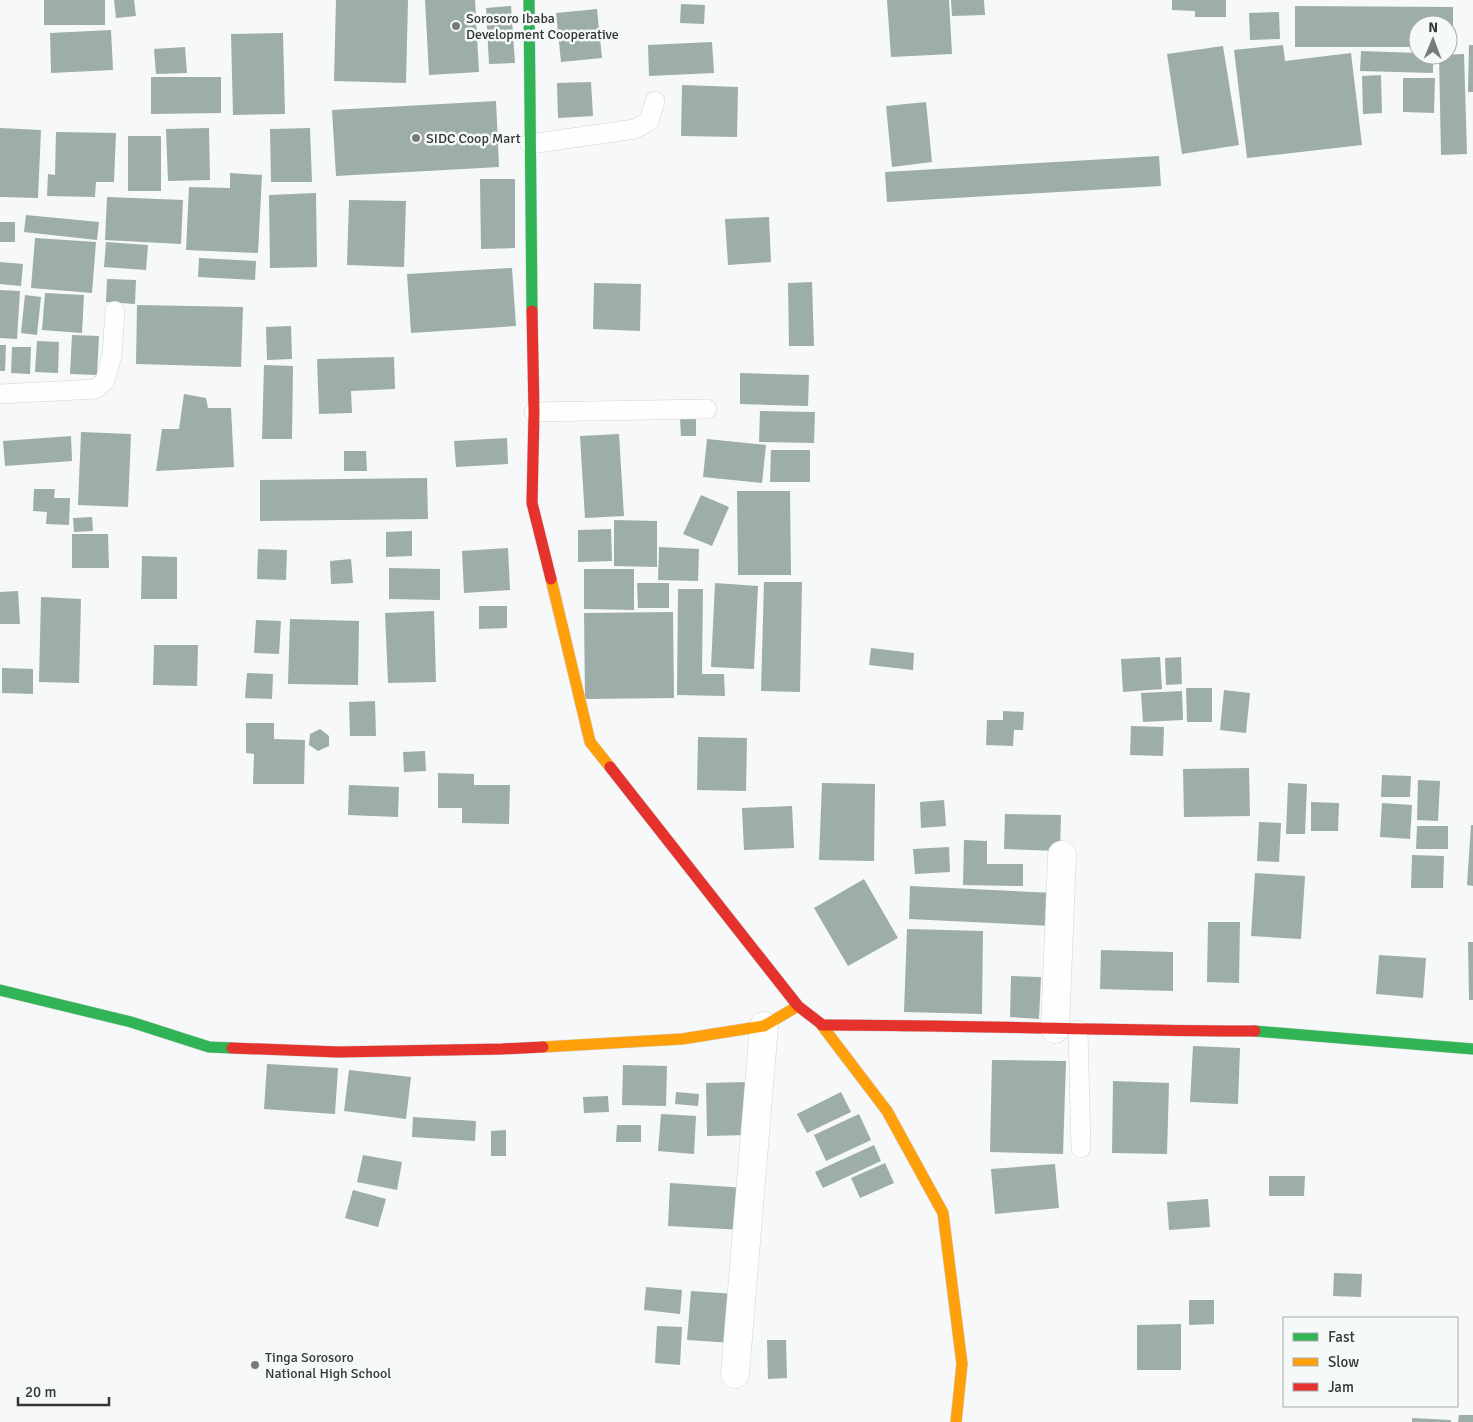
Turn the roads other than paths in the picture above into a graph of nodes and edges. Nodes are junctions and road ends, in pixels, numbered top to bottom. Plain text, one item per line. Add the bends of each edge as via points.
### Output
1 (529, 0) edge
2 (656, 101) dead end
3 (530, 144) junction
4 (115, 311) dead end
5 (0, 394) edge
6 (707, 409) dead end
7 (534, 412) junction
8 (1062, 855) dead end
9 (0, 990) edge
10 (798, 1006) junction
11 (822, 1025) junction
12 (764, 1026) junction
13 (1067, 1029) junction
14 (1473, 1049) edge
15 (1082, 1148) dead end
16 (735, 1374) dead end
17 (956, 1422) edge

1 - 3 street
2 - 3 lane via 649,121 635,129
3 - 7 street
4 - 5 lane via 112,355 105,381 96,389
6 - 7 lane
7 - 10 street via 532,503 590,742
8 - 13 street
9 - 12 street via 131,1022 209,1047 338,1052 502,1050 682,1039
10 - 11 street
10 - 12 street
11 - 13 street
11 - 17 street via 887,1111 943,1213 962,1364
12 - 16 street
13 - 14 street via 1264,1031
13 - 15 lane

